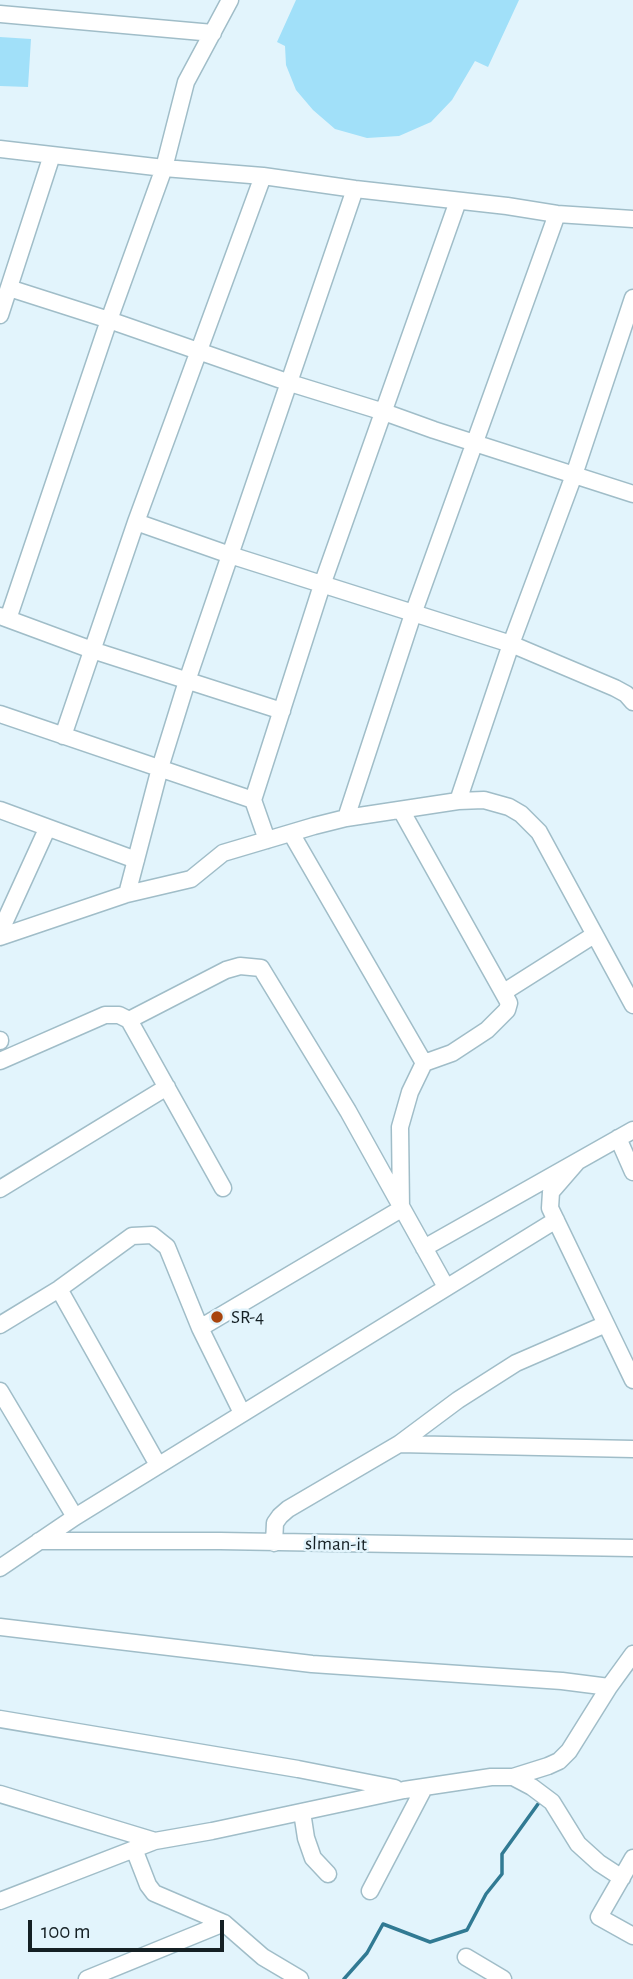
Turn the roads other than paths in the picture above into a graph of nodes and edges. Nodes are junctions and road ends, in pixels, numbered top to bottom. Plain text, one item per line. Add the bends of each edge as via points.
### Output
1 (230, 0) edge
2 (0, 14) edge
3 (213, 33) junction
4 (0, 149) edge
5 (52, 155) junction
6 (164, 168) junction
7 (263, 176) junction
8 (355, 189) junction
9 (458, 201) junction
10 (557, 214) junction
11 (633, 219) edge
12 (9, 288) junction
13 (633, 298) edge
14 (0, 315) edge
15 (109, 320) junction
16 (198, 352) junction
17 (290, 383) junction
18 (384, 412) junction
19 (476, 443) junction
20 (574, 475) junction
21 (633, 494) edge
22 (136, 522) junction
23 (230, 555) junction
24 (322, 585) junction
25 (413, 614) junction
26 (4, 617) edge
27 (512, 644) junction
28 (92, 650) junction
29 (187, 681) junction
30 (633, 702) edge
31 (282, 711) junction
32 (0, 714) edge
33 (63, 736) junction
34 (160, 768) junction
35 (253, 800) junction
36 (458, 802) junction
37 (0, 810) edge
38 (401, 810) junction
39 (346, 818) junction
40 (47, 829) junction
41 (291, 833) junction
42 (267, 840) junction
43 (136, 860) junction
44 (127, 894) junction
45 (0, 935) edge
46 (594, 935) junction
47 (504, 992) junction
48 (633, 1005) edge
49 (129, 1020) junction
50 (0, 1060) edge
51 (424, 1063) junction
52 (167, 1087) junction
53 (633, 1130) edge
54 (618, 1138) junction
55 (577, 1162) junction
56 (633, 1172) edge
57 (223, 1188) dead end
58 (0, 1189) edge
59 (401, 1209) junction
60 (556, 1220) junction
61 (424, 1248) junction
62 (446, 1287) junction
63 (59, 1289) junction
64 (606, 1324) junction
65 (0, 1325) edge
66 (200, 1328) junction
67 (633, 1380) edge
68 (0, 1391) edge
69 (242, 1413) junction
70 (398, 1444) junction
71 (633, 1449) edge
72 (158, 1465) junction
73 (75, 1517) junction
74 (39, 1541) junction
75 (274, 1543) junction
76 (633, 1548) edge
77 (0, 1569) edge
78 (0, 1627) edge
79 (633, 1654) edge
80 (609, 1687) junction
81 (0, 1719) edge
82 (513, 1777) junction
83 (424, 1788) junction
84 (404, 1790) junction
85 (0, 1794) edge
86 (302, 1812) junction
87 (155, 1841) junction
88 (134, 1849) junction
89 (633, 1857) edge
90 (328, 1874) dead end
91 (622, 1878) junction
92 (370, 1891) dead end
93 (0, 1901) edge
94 (224, 1923) junction
95 (633, 1936) edge
96 (466, 1957) dead end
97 (87, 1979) edge
98 (300, 1979) edge
99 (503, 1979) edge

1 - 3 street
2 - 3 street
3 - 6 street via 186,82
4 - 5 street
5 - 6 street
5 - 12 street
6 - 7 street
6 - 15 street
7 - 8 street
7 - 16 street
8 - 9 street
8 - 17 street
9 - 10 street
9 - 18 street
10 - 11 street
10 - 19 street
12 - 14 street
12 - 15 street
13 - 20 street
15 - 16 street
15 - 26 street
16 - 17 street
16 - 22 street
17 - 18 street
17 - 23 street
18 - 19 street
18 - 24 street
19 - 20 street
19 - 25 street
20 - 21 street
20 - 27 street
22 - 23 street
22 - 28 street
23 - 24 street
23 - 29 street
24 - 25 street
24 - 31 street
25 - 27 street
25 - 39 street
26 - 28 street
27 - 30 street via 615,688
27 - 36 street
28 - 29 street
28 - 33 street
29 - 31 street
29 - 34 street
31 - 35 street
32 - 33 street
33 - 34 street
34 - 35 street
34 - 43 street
35 - 42 street
36 - 38 street
36 - 46 street via 497,803 531,822
37 - 40 street
38 - 39 street
38 - 47 street
39 - 41 street
40 - 43 street
40 - 45 street
41 - 42 street
41 - 51 street
42 - 44 street via 223,853 191,879
43 - 44 street
44 - 45 street
46 - 47 street
46 - 48 street
47 - 51 street via 509,1003 502,1017 452,1053
49 - 50 street via 105,1015
49 - 52 street
49 - 59 street via 226,970 261,968
51 - 59 street via 400,1127
52 - 57 street
52 - 58 street
53 - 54 street
54 - 55 street
54 - 56 street
55 - 60 street via 551,1192 549,1203
55 - 61 street
59 - 61 street
59 - 66 street
60 - 62 street
60 - 64 street
61 - 62 street
62 - 69 street
63 - 65 street
63 - 66 street via 132,1236 152,1235 167,1247
63 - 72 street
64 - 67 street
64 - 70 street via 516,1363
66 - 69 street
68 - 73 street
69 - 72 street
70 - 71 street
70 - 75 street via 280,1516
72 - 73 street
73 - 74 street
74 - 75 street, slman-it
74 - 77 street
75 - 76 street, slman-it
78 - 80 street via 312,1664
79 - 80 street
80 - 82 street via 559,1761
81 - 84 street
82 - 83 street
82 - 91 street via 552,1802 578,1843
83 - 84 street
83 - 92 street
84 - 86 street
85 - 87 street
86 - 87 street
86 - 90 street via 313,1858
87 - 88 street
88 - 93 street
88 - 94 street via 154,1893
89 - 91 street
91 - 95 street via 599,1917
94 - 97 street
94 - 98 street via 263,1957
96 - 99 street

